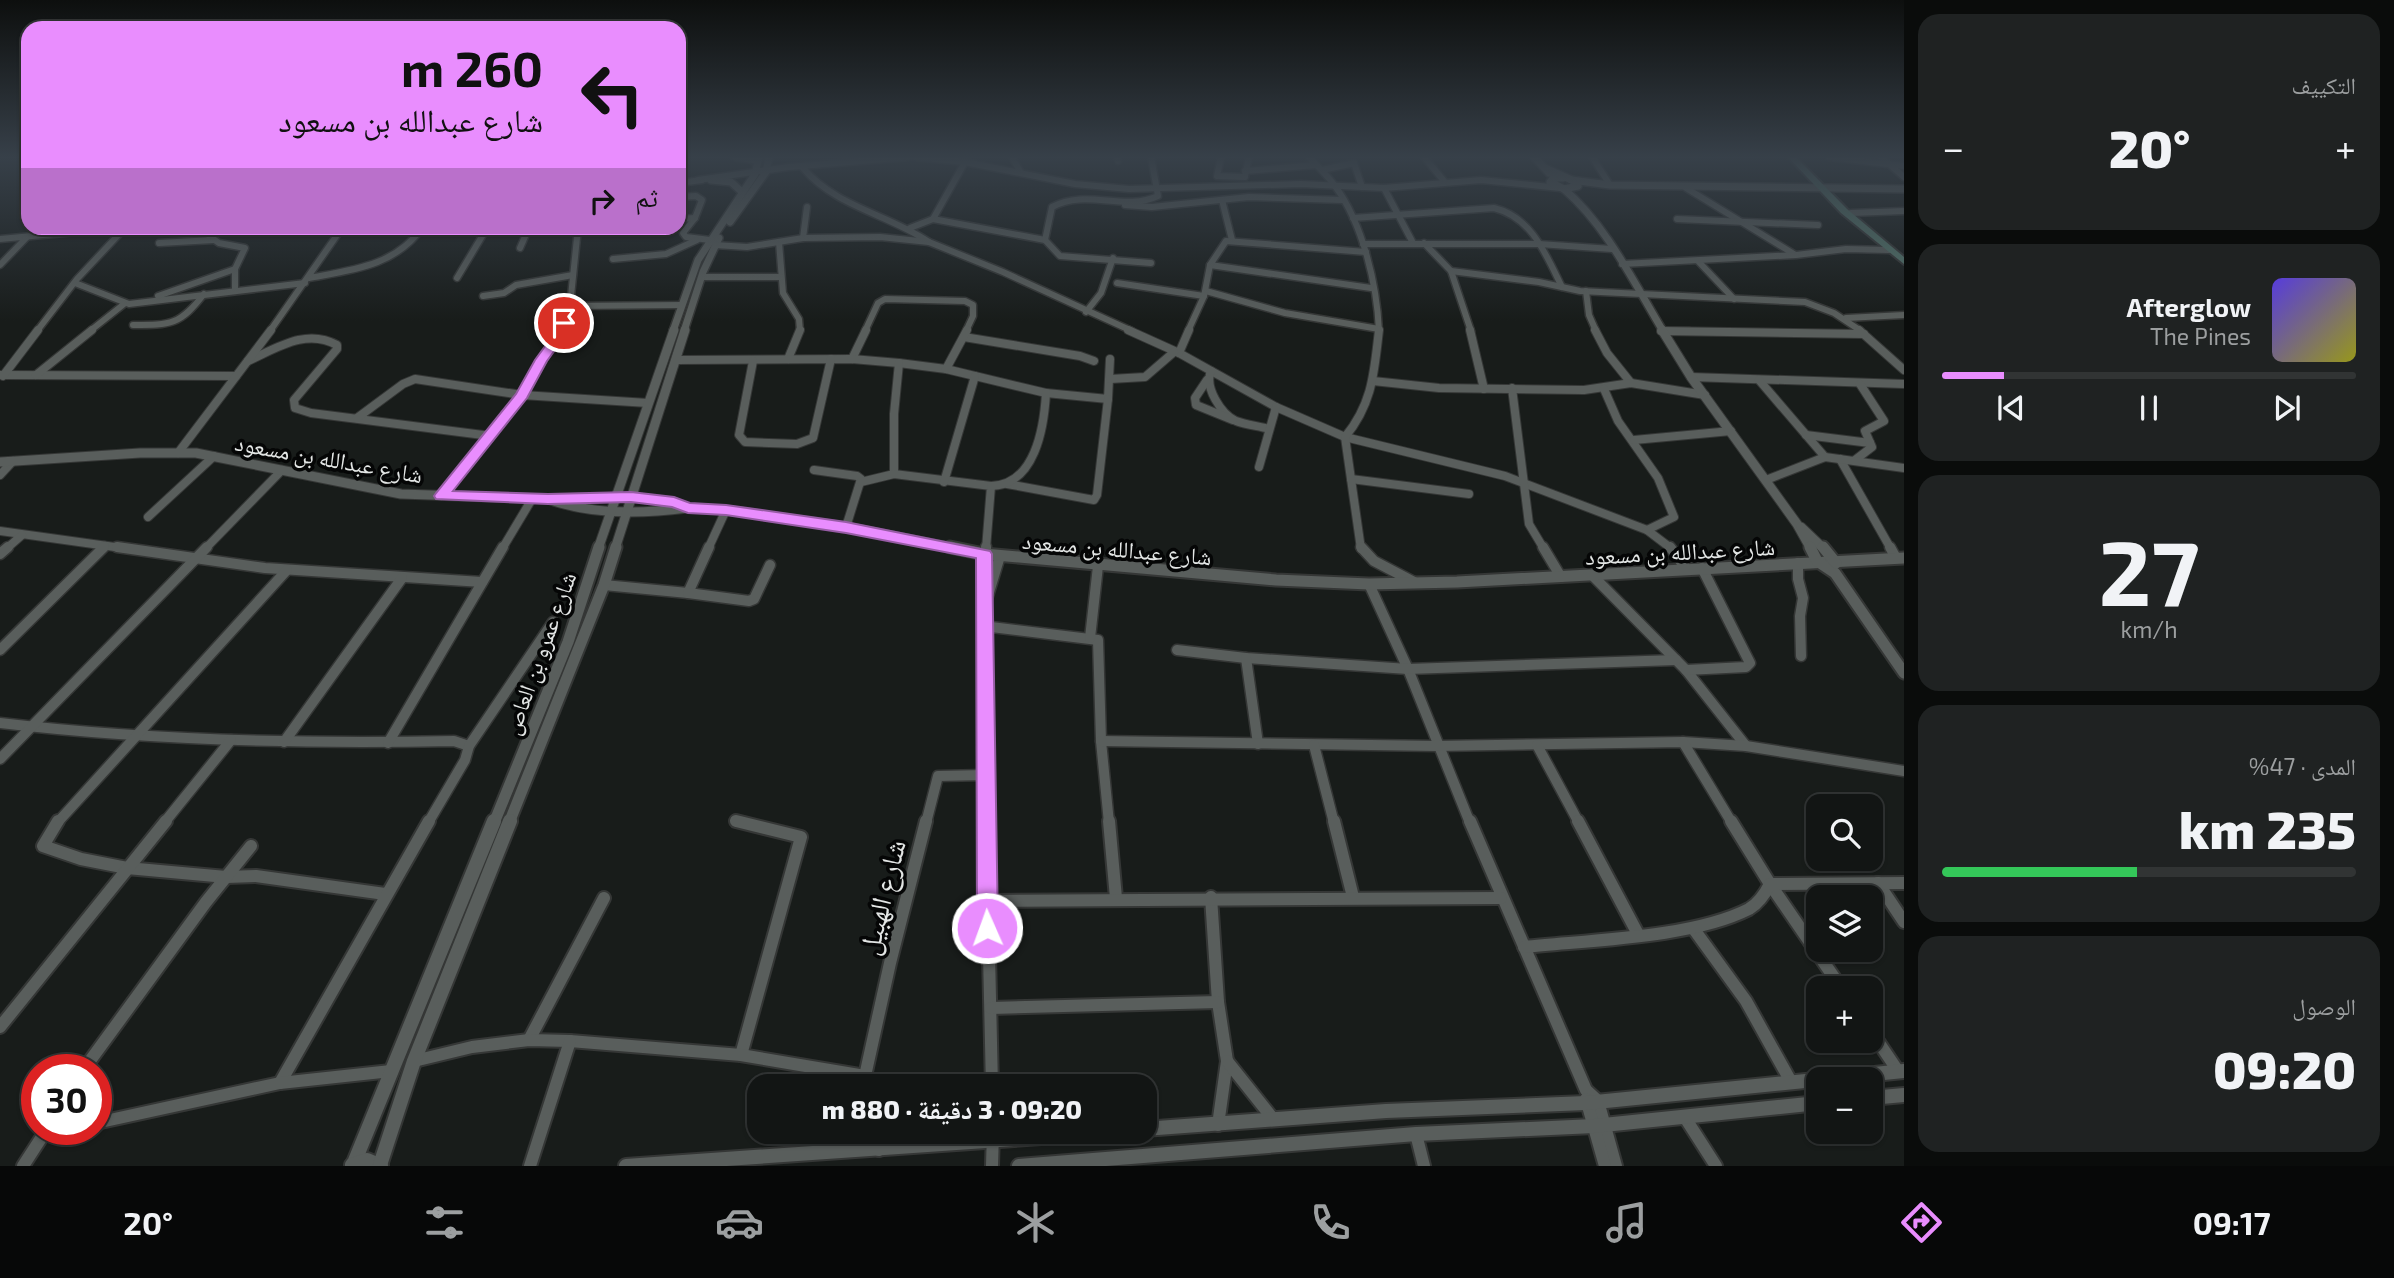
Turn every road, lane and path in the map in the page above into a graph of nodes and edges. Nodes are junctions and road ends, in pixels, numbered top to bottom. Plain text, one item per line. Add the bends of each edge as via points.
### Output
1 (698, 211) edge
2 (729, 211) edge
3 (730, 211) edge
4 (806, 211) edge
5 (869, 211) edge
6 (937, 211) edge
7 (1051, 211) edge
8 (1225, 211) edge
9 (1349, 211) edge
10 (1395, 211) edge
11 (1467, 211) edge
12 (1508, 211) edge
13 (1585, 211) edge
14 (1725, 211) edge
15 (1849, 211) edge
16 (1893, 211) edge
17 (1851, 213) joint
18 (1397, 216) junction
19 (695, 218) junction
20 (1353, 218) junction
21 (686, 219) edge
22 (933, 219) junction
23 (1677, 219) dead end
24 (1739, 220) junction
25 (1818, 225) dead end
26 (911, 228) junction
27 (686, 229) edge
28 (48, 235) edge
29 (116, 235) edge
30 (209, 235) edge
31 (337, 235) edge
32 (417, 235) edge
33 (483, 235) edge
34 (526, 235) edge
35 (577, 235) edge
36 (685, 235) edge
37 (27, 237) junction
38 (0, 239) edge
39 (803, 239) junction
40 (213, 240) junction
41 (1045, 240) junction
42 (1232, 240) junction
43 (708, 242) junction
44 (929, 242) junction
45 (159, 243) dead end
46 (779, 243) junction
47 (1413, 243) junction
48 (1424, 243) junction
49 (1539, 244) junction
50 (520, 248) dead end
51 (1365, 248) junction
52 (1612, 248) junction
53 (1889, 250) junction
54 (1904, 254) edge
55 (1796, 255) junction
56 (1113, 258) junction
57 (613, 259) dead end
58 (1698, 261) junction
59 (1904, 261) edge
60 (1151, 263) dead end
61 (1622, 264) junction
62 (0, 265) edge
63 (1210, 265) junction
64 (235, 269) junction
65 (1451, 271) junction
66 (573, 275) junction
67 (702, 277) junction
68 (781, 277) junction
69 (457, 278) dead end
70 (307, 280) junction
71 (75, 283) junction
72 (1116, 283) dead end
73 (1562, 287) junction
74 (1371, 288) junction
75 (235, 289) junction
76 (1586, 291) junction
77 (1639, 293) junction
78 (204, 294) junction
79 (1205, 294) junction
80 (484, 296) dead end
81 (1734, 299) junction
82 (126, 304) junction
83 (682, 305) junction
84 (570, 306) junction
85 (1086, 312) junction
86 (1904, 315) edge
87 (1846, 318) junction
88 (133, 325) dead end
89 (1379, 328) junction
90 (1661, 331) junction
91 (1864, 334) junction
92 (964, 337) junction
93 (1176, 352) junction
94 (788, 359) junction
95 (831, 359) junction
96 (852, 359) junction
97 (1111, 359) dead end
98 (676, 360) junction
99 (248, 361) junction
100 (754, 361) junction
101 (1094, 361) dead end
102 (899, 363) junction
103 (946, 369) junction
104 (1904, 370) edge
105 (1211, 372) junction
106 (36, 375) junction
107 (2, 376) edge
108 (236, 376) junction
109 (975, 376) junction
110 (1690, 377) junction
111 (1110, 379) junction
112 (1207, 380) junction
113 (1759, 380) junction
114 (1373, 381) junction
115 (1631, 383) junction
116 (1860, 384) junction
117 (1904, 384) edge
118 (1483, 388) junction
119 (1512, 388) junction
120 (1604, 389) junction
121 (1046, 393) junction
122 (522, 395) junction
123 (1705, 395) junction
124 (1108, 399) junction
125 (648, 403) junction
126 (1276, 407) junction
127 (357, 418) junction
128 (1234, 420) junction
129 (1269, 429) junction
130 (1731, 431) junction
131 (1806, 435) junction
132 (491, 436) junction
133 (1345, 437) junction
134 (1633, 440) junction
135 (1870, 443) junction
136 (178, 453) junction
137 (214, 456) junction
138 (1825, 457) junction
139 (1840, 459) junction
140 (1855, 460) junction
141 (13, 461) junction
142 (0, 462) edge
143 (1259, 467) dead end
144 (1904, 468) edge
145 (282, 470) junction
146 (814, 470) dead end
147 (894, 474) junction
148 (0, 475) edge
149 (1351, 479) junction
150 (1766, 480) junction
151 (861, 482) junction
152 (944, 482) junction
153 (1524, 483) junction
154 (1007, 484) junction
155 (991, 486) junction
156 (1469, 494) dead end
157 (441, 496) junction
158 (615, 497) junction
159 (631, 497) junction
160 (532, 499) junction
161 (548, 499) junction
162 (688, 508) junction
163 (611, 510) junction
164 (726, 510) junction
165 (627, 511) junction
166 (148, 517) dead end
167 (1797, 524) junction
168 (846, 527) junction
169 (1647, 530) junction
170 (0, 531) edge
171 (22, 535) junction
172 (105, 546) junction
173 (0, 554) edge
174 (984, 554) junction
175 (1000, 556) junction
176 (1900, 558) edge
177 (195, 559) junction
178 (1836, 560) junction
179 (1817, 561) junction
180 (1798, 563) junction
181 (770, 565) dead end
182 (1098, 566) junction
183 (1702, 568) junction
184 (287, 570) junction
185 (1687, 570) junction
186 (1835, 573) junction
187 (1592, 575) junction
188 (1561, 577) junction
189 (402, 578) junction
190 (1413, 582) junction
191 (482, 583) junction
192 (1369, 584) junction
193 (604, 585) junction
194 (688, 593) junction
195 (984, 610) junction
196 (553, 622) dead end
197 (983, 626) junction
198 (1090, 638) junction
199 (0, 650) edge
200 (1177, 650) dead end
201 (1801, 656) dead end
202 (1246, 658) junction
203 (1676, 660) junction
204 (1902, 668) edge
205 (1408, 669) junction
206 (1686, 670) junction
207 (0, 723) edge
208 (31, 727) junction
209 (137, 735) junction
210 (231, 740) junction
211 (1101, 741) junction
212 (284, 742) junction
213 (1683, 742) junction
214 (388, 743) junction
215 (1258, 744) junction
216 (1314, 745) junction
217 (1537, 745) junction
218 (469, 746) junction
219 (1437, 746) junction
220 (1746, 746) junction
221 (0, 759) edge
222 (1904, 771) edge
223 (985, 775) junction
224 (736, 821) dead end
225 (251, 846) dead end
226 (127, 868) junction
227 (226, 877) junction
228 (1878, 883) junction
229 (1904, 883) edge
230 (1770, 884) junction
231 (385, 894) junction
232 (1211, 897) junction
233 (1353, 897) junction
234 (604, 898) dead end
235 (1116, 898) junction
236 (1501, 898) junction
237 (986, 901) junction
238 (1904, 922) edge
239 (1693, 928) junction
240 (1639, 936) junction
241 (1524, 947) junction
242 (1833, 976) edge
243 (1218, 1002) junction
244 (991, 1008) junction
245 (0, 1027) edge
246 (529, 1040) junction
247 (570, 1041) junction
248 (1883, 1047) edge
249 (95, 1054) edge
250 (741, 1055) junction
251 (414, 1061) junction
252 (1227, 1061) junction
253 (391, 1071) junction
254 (1901, 1071) edge
255 (829, 1074) edge
256 (868, 1074) edge
257 (992, 1074) edge
258 (1790, 1080) junction
259 (280, 1083) junction
260 (1904, 1095) edge
261 (1883, 1097) edge
262 (1590, 1098) junction
263 (1806, 1104) edge
264 (1684, 1116) junction
265 (112, 1120) edge
266 (1274, 1120) junction
267 (1218, 1125) junction
268 (1600, 1125) junction
269 (1157, 1128) edge
270 (1416, 1134) junction
271 (877, 1144) edge
272 (927, 1144) edge
273 (993, 1144) edge
274 (36, 1145) edge
275 (878, 1150) junction
276 (1126, 1161) edge
277 (352, 1165) edge
278 (23, 1166) edge
279 (381, 1166) edge
280 (530, 1166) edge
281 (626, 1166) edge
282 (992, 1166) edge
283 (1019, 1166) edge
284 (1424, 1166) edge
285 (1605, 1166) edge
286 (1616, 1166) edge
287 (1716, 1166) edge

1 - 19 street
2 - 43 street, شارع عمرو بن العاص
3 - 43 street
4 - 39 street
5 - 26 street
6 - 22 street
7 - 41 street
8 - 42 street
9 - 20 street
10 - 18 street
11 - 18 street
12 - 49 street via 1520,219
13 - 52 street
14 - 24 street
15 - 53 main road
16 - 17 street
17 - 54 main road
18 - 20 street
18 - 47 street
19 - 21 street
19 - 27 street
20 - 51 street
22 - 26 street
22 - 41 street
23 - 24 street
24 - 25 street
24 - 55 street
26 - 44 street
28 - 37 street
29 - 71 street
30 - 40 street
31 - 70 street
32 - 70 street via 388,260
33 - 69 street
34 - 50 street
35 - 66 street
36 - 43 street
37 - 38 street
37 - 62 street
39 - 44 street via 880,237
39 - 46 street
40 - 45 street
40 - 64 street via 245,248
41 - 56 street via 1060,256
42 - 51 street
42 - 63 street via 1223,244
43 - 46 street via 747,247
43 - 57 street via 666,254
43 - 67 street
43 - 83 street, شارع عمرو بن العاص
44 - 85 street
46 - 68 street
47 - 48 street
47 - 51 street
48 - 49 street
48 - 65 street
49 - 52 street
49 - 73 street
51 - 74 street
52 - 61 street
53 - 55 street
53 - 59 main road
55 - 58 street
56 - 60 street
56 - 85 street via 1101,293
58 - 61 street
58 - 81 street
61 - 77 street
63 - 74 street
63 - 79 street
64 - 75 street
64 - 82 street
65 - 73 street
65 - 118 street
66 - 80 street
66 - 84 street
67 - 68 street
67 - 98 street
68 - 94 street via 783,293 799,319 800,331
70 - 75 street
70 - 99 street
71 - 82 street
71 - 107 street
72 - 79 street
73 - 76 street
74 - 89 street
75 - 78 street
76 - 77 street
76 - 115 street via 1588,314 1616,368
77 - 81 street
77 - 90 street
78 - 82 street
78 - 88 street via 180,323
79 - 89 street
79 - 93 street
81 - 87 street via 1805,302
82 - 106 street
83 - 84 street
83 - 125 street, شارع عمرو بن العاص
84 - 122 street via 557,339
85 - 93 street
86 - 87 street
87 - 91 street
89 - 114 street
90 - 91 street
90 - 110 street
91 - 104 street
92 - 96 street via 974,310 965,301 885,299 878,303
92 - 101 street
92 - 103 street
93 - 105 street
93 - 111 street via 1145,377
94 - 95 street
94 - 100 street
95 - 96 street
95 - 100 street via 813,438 797,444 741,439
96 - 102 street
97 - 111 street
98 - 100 street
98 - 159 street
99 - 108 street
99 - 127 street via 301,338 332,341 337,349 293,404 312,413
102 - 103 street
102 - 147 street
103 - 109 street
105 - 112 street
105 - 126 street
106 - 107 street
106 - 108 street
108 - 136 street
109 - 121 street
109 - 152 street
110 - 113 street
110 - 123 street
111 - 124 street
112 - 128 street via 1209,391
112 - 128 street via 1195,398 1196,405
113 - 116 street
113 - 131 street
114 - 118 street
114 - 133 street via 1360,419
115 - 120 street
115 - 123 street
116 - 117 street
116 - 135 street via 1884,421 1865,431
118 - 119 street
119 - 120 street
119 - 153 street
120 - 134 street via 1618,421
121 - 124 street
121 - 154 street via 1044,429 1019,478
122 - 125 street
122 - 127 street via 415,379
122 - 132 street
123 - 130 street
124 - 154 street via 1094,500
125 - 158 street, شارع عمرو بن العاص
126 - 129 street
126 - 133 street
127 - 132 street
128 - 129 street
129 - 143 street
130 - 134 street
130 - 150 street
131 - 135 street
131 - 138 street
132 - 157 street
133 - 149 street
133 - 153 street
134 - 169 street via 1658,478 1674,517
135 - 140 street via 1870,452
136 - 137 street, شارع عبدالله بن مسعود
136 - 141 street, شارع عبدالله بن مسعود
137 - 145 street, شارع عبدالله بن مسعود
137 - 166 street
138 - 139 street
138 - 150 street
139 - 140 street
139 - 176 street
140 - 144 street
141 - 142 street, شارع عبدالله بن مسعود
141 - 148 street
145 - 157 street, شارع عبدالله بن مسعود via 376,490
145 - 177 street
146 - 151 street via 857,476
147 - 151 street
147 - 152 street
149 - 156 street
149 - 190 street via 1361,549
150 - 167 street
151 - 168 street
152 - 155 street
153 - 169 street
153 - 188 street via 1529,524
154 - 155 street
155 - 174 street
157 - 160 street, شارع عبدالله بن مسعود
158 - 159 street, شارع عبدالله بن مسعود
158 - 161 street, شارع عبدالله بن مسعود
158 - 163 street, شارع عمرو بن العاص
159 - 162 street, شارع عبدالله بن مسعود
159 - 165 street
160 - 161 street, شارع عبدالله بن مسعود
160 - 191 street
161 - 163 street via 568,507
162 - 164 street, شارع عبدالله بن مسعود
162 - 165 street
163 - 165 street
163 - 253 street, شارع عمرو بن العاص via 568,642
164 - 168 street, شارع عبدالله بن مسعود
164 - 194 street
165 - 193 street
167 - 178 street
167 - 179 street
168 - 174 street, شارع عبدالله بن مسعود
169 - 185 street via 1680,556
170 - 171 street
171 - 172 street
171 - 173 street
172 - 177 street
172 - 199 street
174 - 175 street, شارع عبدالله بن مسعود
174 - 195 street
175 - 182 street, شارع عبدالله بن مسعود
175 - 195 street
176 - 178 street, شارع عبدالله بن مسعود
177 - 184 street
177 - 208 street
178 - 179 street, شارع عبدالله بن مسعود
178 - 186 street
179 - 180 street, شارع عبدالله بن مسعود
179 - 186 street
180 - 183 street, شارع عبدالله بن مسعود
180 - 201 street
181 - 194 street via 749,601
182 - 192 street, شارع عبدالله بن مسعود
182 - 198 street
183 - 185 street, شارع عبدالله بن مسعود
183 - 206 street via 1750,663 1737,668
184 - 189 street
184 - 209 street
185 - 187 street, شارع عبدالله بن مسعود
186 - 204 street
187 - 188 street, شارع عبدالله بن مسعود
187 - 203 street
188 - 190 street, شارع عبدالله بن مسعود
189 - 191 street
189 - 212 street
190 - 192 street, شارع عبدالله بن مسعود
191 - 214 street
192 - 205 street
193 - 194 street
193 - 251 street
195 - 197 street
196 - 218 street
197 - 198 street
197 - 223 street
198 - 211 street via 1098,640 1101,650
200 - 202 street
202 - 205 street
202 - 215 street
203 - 205 street
203 - 206 street
205 - 219 street
206 - 220 street
207 - 208 street
208 - 209 street
208 - 221 street
209 - 210 street
209 - 226 street via 52,827 43,846
210 - 212 street
210 - 226 street
211 - 215 street
211 - 235 street
212 - 214 street
213 - 217 street
213 - 220 street
213 - 230 street
214 - 218 street via 462,741
215 - 216 street
216 - 219 street
216 - 233 street
217 - 219 street
217 - 240 street
218 - 231 street via 465,761
219 - 236 street
220 - 222 street
223 - 237 street
223 - 256 street, شارع الهبيل via 938,776 890,963
224 - 250 street via 801,837
225 - 227 street
226 - 227 street
226 - 245 street
227 - 231 street via 256,876
227 - 249 street
228 - 229 street
228 - 230 street
228 - 238 street
230 - 239 street via 1751,908
230 - 242 street
231 - 259 street
232 - 233 street
232 - 235 street
232 - 243 street
233 - 236 street
234 - 246 street
235 - 237 street
236 - 241 street
237 - 244 street
239 - 240 street
239 - 258 street via 1755,1012
240 - 241 street
241 - 262 street
243 - 244 street
243 - 252 street
244 - 257 street
246 - 247 street
246 - 251 street
247 - 250 street
247 - 280 street
248 - 254 street
250 - 255 street
251 - 279 street
252 - 266 street
252 - 267 street
253 - 259 street
253 - 277 street, شارع عمرو بن العاص
254 - 258 street
258 - 262 street
259 - 265 street
260 - 261 street
262 - 266 street
262 - 268 street
263 - 264 street
264 - 268 street
264 - 287 street
266 - 267 street
267 - 269 street
268 - 270 street
268 - 285 street
268 - 286 street
270 - 276 street
270 - 284 street
271 - 275 street
272 - 275 street
273 - 282 street
274 - 278 street
275 - 281 street
276 - 283 street
277 - 279 street via 367,1160

